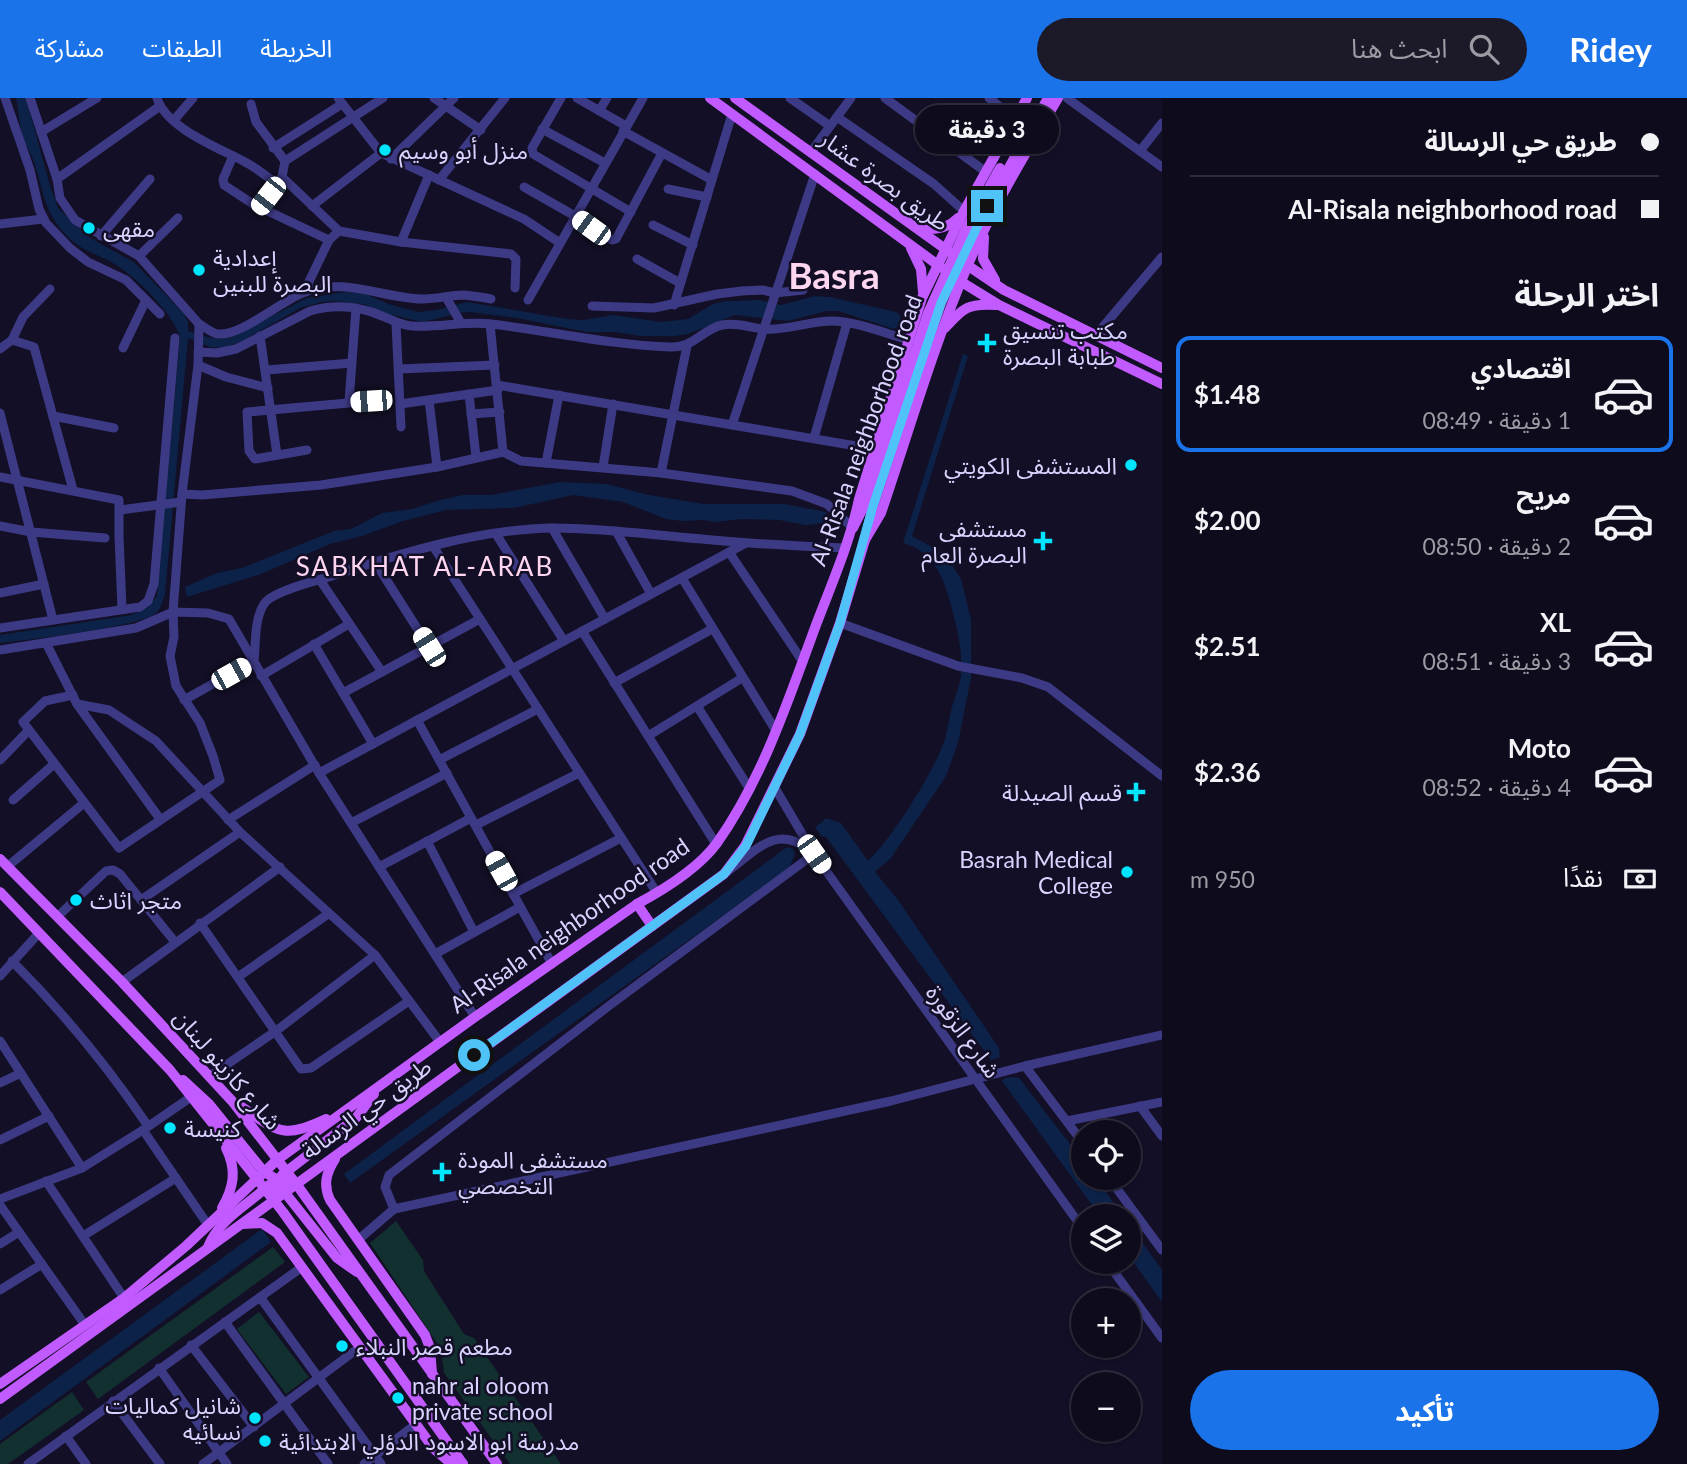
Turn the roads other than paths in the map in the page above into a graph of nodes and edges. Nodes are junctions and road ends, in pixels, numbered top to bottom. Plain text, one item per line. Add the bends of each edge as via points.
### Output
1 (5, 98) edge
2 (30, 98) edge
3 (97, 98) edge
4 (193, 98) edge
5 (383, 98) edge
6 (434, 98) edge
7 (454, 98) edge
8 (505, 98) edge
9 (561, 98) edge
10 (577, 98) edge
11 (607, 98) edge
12 (643, 98) edge
13 (710, 98) edge
14 (735, 98) edge
15 (790, 98) edge
16 (851, 98) edge
17 (885, 98) edge
18 (989, 98) edge
19 (1027, 98) edge
20 (1040, 98) edge
21 (1048, 98) edge
22 (1058, 98) edge
23 (1067, 98) edge
24 (341, 100) edge
25 (158, 102) edge
26 (251, 104) dead end
27 (446, 108) junction
28 (599, 111) junction
29 (732, 114) junction
30 (351, 117) junction
31 (836, 117) junction
32 (1016, 119) junction
33 (174, 120) junction
34 (1162, 123) edge
35 (830, 126) junction
36 (542, 129) junction
37 (624, 129) junction
38 (481, 130) junction
39 (41, 132) junction
40 (273, 148) junction
41 (1140, 151) junction
42 (811, 152) junction
43 (381, 153) junction
44 (662, 153) junction
45 (233, 156) junction
46 (391, 159) junction
47 (285, 161) junction
48 (605, 163) junction
49 (1162, 167) edge
50 (986, 172) junction
51 (815, 174) junction
52 (429, 175) junction
53 (57, 179) junction
54 (150, 179) dead end
55 (439, 180) junction
56 (712, 180) junction
57 (280, 181) junction
58 (524, 187) dead end
59 (591, 188) junction
60 (668, 189) dead end
61 (707, 197) junction
62 (312, 206) junction
63 (259, 207) junction
64 (964, 211) junction
65 (631, 212) junction
66 (575, 216) junction
67 (178, 218) dead end
68 (43, 219) junction
69 (908, 223) junction
70 (0, 224) edge
71 (986, 224) junction
72 (653, 225) dead end
73 (340, 231) junction
74 (101, 236) junction
75 (329, 240) junction
76 (401, 242) junction
77 (907, 242) junction
78 (560, 243) junction
79 (692, 245) junction
80 (945, 249) junction
81 (139, 256) junction
82 (1162, 257) edge
83 (637, 259) dead end
84 (938, 265) junction
85 (967, 265) junction
86 (961, 282) junction
87 (681, 284) junction
88 (515, 288) dead end
89 (50, 289) dead end
90 (803, 290) dead end
91 (1004, 290) junction
92 (304, 292) junction
93 (775, 296) junction
94 (922, 298) junction
95 (491, 299) dead end
96 (146, 300) junction
97 (528, 300) dead end
98 (449, 301) junction
99 (674, 305) junction
100 (999, 305) junction
101 (592, 306) dead end
102 (356, 308) junction
103 (160, 314) dead end
104 (460, 320) junction
105 (847, 323) junction
106 (396, 324) junction
107 (491, 324) junction
108 (765, 326) junction
109 (199, 327) junction
110 (941, 333) junction
111 (260, 335) junction
112 (1096, 335) junction
113 (175, 338) dead end
114 (12, 340) junction
115 (909, 340) junction
116 (687, 346) junction
117 (198, 347) junction
118 (0, 348) edge
119 (123, 348) dead end
120 (352, 363) junction
121 (198, 365) junction
122 (495, 365) junction
123 (1162, 368) edge
124 (399, 369) junction
125 (267, 370) junction
126 (1162, 384) edge
127 (268, 388) junction
128 (497, 388) junction
129 (469, 394) junction
130 (559, 395) junction
131 (429, 400) junction
132 (371, 401) dead end
133 (349, 402) junction
134 (400, 404) junction
135 (613, 404) junction
136 (271, 408) junction
137 (500, 412) junction
138 (0, 413) edge
139 (471, 414) junction
140 (673, 415) junction
141 (53, 416) junction
142 (732, 425) junction
143 (401, 427) dead end
144 (114, 428) dead end
145 (814, 438) junction
146 (874, 449) junction
147 (307, 450) dead end
148 (503, 452) junction
149 (276, 455) junction
150 (476, 457) junction
151 (546, 463) junction
152 (437, 467) junction
153 (603, 467) junction
154 (661, 473) junction
155 (0, 477) edge
156 (17, 481) junction
157 (73, 490) junction
158 (180, 500) junction
159 (161, 504) junction
160 (120, 510) junction
161 (0, 526) edge
162 (552, 528) junction
163 (853, 528) junction
164 (616, 531) junction
165 (31, 532) junction
166 (496, 534) junction
167 (105, 538) dead end
168 (865, 540) junction
169 (746, 543) junction
170 (433, 546) junction
171 (845, 548) junction
172 (729, 552) junction
173 (375, 562) junction
174 (682, 578) junction
175 (320, 580) junction
176 (44, 584) junction
177 (0, 593) edge
178 (651, 594) junction
179 (122, 609) junction
180 (173, 612) junction
181 (480, 619) junction
182 (605, 619) junction
183 (53, 620) junction
184 (840, 623) junction
185 (349, 624) junction
186 (0, 628) edge
187 (712, 629) junction
188 (582, 631) junction
189 (564, 642) junction
190 (46, 643) junction
191 (314, 644) junction
192 (429, 647) junction
193 (0, 650) edge
194 (254, 661) junction
195 (803, 662) junction
196 (512, 669) junction
197 (382, 672) junction
198 (261, 676) junction
199 (742, 678) junction
200 (614, 683) junction
201 (343, 693) junction
202 (75, 699) junction
203 (184, 700) junction
204 (697, 706) junction
205 (538, 709) junction
206 (417, 720) junction
207 (29, 730) junction
208 (776, 731) junction
209 (648, 736) junction
210 (373, 744) junction
211 (0, 760) edge
212 (439, 760) junction
213 (54, 764) junction
214 (317, 769) junction
215 (447, 773) junction
216 (579, 773) junction
217 (1162, 776) edge
218 (749, 788) junction
219 (775, 788) junction
220 (202, 790) junction
221 (13, 800) dead end
222 (85, 803) junction
223 (160, 819) junction
224 (228, 820) junction
225 (474, 822) junction
226 (351, 823) junction
227 (240, 832) junction
228 (621, 838) junction
229 (427, 842) junction
230 (716, 844) junction
231 (814, 854) junction
232 (4, 862) edge
233 (280, 867) junction
234 (379, 867) junction
235 (724, 874) junction
236 (0, 892) edge
237 (657, 893) junction
238 (513, 894) junction
239 (141, 900) junction
240 (637, 904) junction
241 (520, 907) junction
242 (328, 914) junction
243 (58, 916) junction
244 (200, 923) junction
245 (652, 926) junction
246 (474, 932) junction
247 (39, 933) junction
248 (175, 942) junction
249 (435, 954) junction
250 (375, 955) junction
251 (12, 961) junction
252 (552, 964) junction
253 (1, 972) edge
254 (238, 977) junction
255 (122, 982) junction
256 (409, 1000) junction
257 (475, 1017) junction
258 (276, 1031) junction
259 (1162, 1035) edge
260 (0, 1041) edge
261 (440, 1042) junction
262 (1025, 1066) junction
263 (170, 1070) junction
264 (21, 1073) junction
265 (210, 1076) junction
266 (975, 1079) junction
267 (0, 1083) edge
268 (375, 1091) junction
269 (191, 1097) junction
270 (232, 1101) junction
271 (1162, 1102) edge
272 (1140, 1106) junction
273 (345, 1112) junction
274 (48, 1116) junction
275 (1067, 1121) junction
276 (1071, 1126) edge
277 (146, 1128) junction
278 (219, 1132) junction
279 (1162, 1136) edge
280 (0, 1140) edge
281 (338, 1154) junction
282 (277, 1160) junction
283 (82, 1168) junction
284 (287, 1171) junction
285 (176, 1178) junction
286 (46, 1181) junction
287 (269, 1181) junction
288 (296, 1185) junction
289 (1118, 1190) edge
290 (287, 1192) junction
291 (0, 1199) edge
292 (274, 1202) junction
293 (0, 1205) edge
294 (394, 1209) junction
295 (1071, 1212) edge
296 (212, 1222) junction
297 (240, 1224) junction
298 (19, 1233) junction
299 (83, 1236) junction
300 (358, 1240) junction
301 (0, 1244) edge
302 (208, 1247) junction
303 (1162, 1250) edge
304 (42, 1264) junction
305 (302, 1267) junction
306 (360, 1274) junction
307 (1116, 1274) edge
308 (0, 1290) edge
309 (260, 1297) junction
310 (124, 1298) junction
311 (225, 1322) junction
312 (85, 1325) junction
313 (1162, 1338) edge
314 (191, 1345) junction
315 (360, 1347) junction
316 (159, 1368) junction
317 (432, 1374) junction
318 (318, 1379) junction
319 (0, 1384) edge
320 (0, 1399) edge
321 (113, 1401) junction
322 (285, 1404) junction
323 (416, 1424) junction
324 (254, 1427) junction
325 (66, 1436) junction
326 (219, 1453) junction
327 (374, 1455) junction
328 (447, 1462) edge
329 (28, 1464) edge
330 (86, 1464) edge
331 (160, 1464) edge
332 (203, 1464) edge
333 (227, 1464) edge
334 (328, 1464) edge
335 (363, 1464) edge
336 (381, 1464) edge
337 (463, 1464) edge
338 (497, 1464) edge

1 - 68 street
2 - 39 street
3 - 39 street
4 - 33 street
5 - 30 street
6 - 27 street
7 - 27 street
8 - 38 street
9 - 36 street
10 - 28 street
11 - 28 street
12 - 37 street
13 - 29 main road
14 - 42 main road, طريق بصرة عشار
15 - 35 street
16 - 31 street
17 - 50 street
18 - 32 street
19 - 32 main road
20 - 163 main road, Al-Risala neighborhood road, bridge via 972,217 940,284 866,502
21 - 168 main road, Al-Risala neighborhood road, bridge via 978,223 941,303
22 - 71 main road, طريق حي الرسالة
23 - 41 street
24 - 30 street
24 - 40 street
25 - 33 street
25 - 53 street
26 - 40 street via 256,122
27 - 38 street
27 - 46 street
28 - 37 street
29 - 51 main road
29 - 56 street
30 - 43 street
30 - 47 street
31 - 35 street
31 - 64 street via 934,184
32 - 50 main road
33 - 45 street
34 - 41 street
35 - 42 street
36 - 48 street
36 - 59 street via 533,154
37 - 44 street
37 - 48 street
38 - 55 street
39 - 53 street
40 - 47 street
41 - 49 street
42 - 69 main road, طريق بصرة عشار
43 - 46 street
43 - 62 street
44 - 56 street
44 - 65 street
45 - 57 street
45 - 63 street via 222,182
46 - 52 street
47 - 57 street
48 - 59 street
50 - 64 main road
51 - 77 main road
51 - 93 street
52 - 55 street
52 - 76 street
53 - 74 street via 60,198 75,220
54 - 74 street
55 - 78 street via 524,219
56 - 61 street
57 - 62 street
57 - 63 street
58 - 66 street
59 - 65 street
59 - 66 street
60 - 61 street
61 - 79 street
62 - 73 street
63 - 75 street
64 - 69 main road via 944,227 923,229
64 - 80 main road
65 - 66 street via 612,240
66 - 78 street
67 - 81 street
68 - 70 street
68 - 96 street via 70,248 126,280
69 - 80 main road, طريق بصرة عشار
71 - 85 main road, طريق حي الرسالة
71 - 91 main road via 983,259
72 - 79 street
73 - 75 street
73 - 76 street
74 - 81 street
75 - 92 street
76 - 88 street via 511,254 516,259
77 - 84 main road
77 - 94 main road via 921,269
78 - 97 street
79 - 87 street
80 - 84 main road
80 - 85 main road, طريق بصرة عشار
81 - 109 street
82 - 112 street
83 - 87 street
84 - 86 main road
84 - 94 main road
85 - 86 main road, طريق حي الرسالة
85 - 91 main road, طريق بصرة عشار
86 - 100 main road
86 - 110 main road, طريق حي الرسالة
87 - 99 street
89 - 114 street via 23,317
90 - 93 street
91 - 112 main road, طريق بصرة عشار
92 - 98 street via 361,287 401,297
92 - 109 street via 227,333
93 - 99 street via 762,290 730,292
93 - 108 street
94 - 115 main road
95 - 98 street via 461,295
96 - 103 street
96 - 119 street
98 - 104 street
99 - 101 street
100 - 110 main road via 969,306
100 - 126 main road
102 - 106 street
102 - 111 street via 323,307
102 - 120 street
104 - 106 street via 428,326
104 - 107 street
105 - 108 street
105 - 115 street
105 - 145 street
106 - 124 street
107 - 116 street via 611,342
107 - 122 street
108 - 116 street via 721,326
108 - 142 street
109 - 117 street
110 - 168 main road, طريق حي الرسالة via 881,513
111 - 117 street via 227,351
111 - 125 street
112 - 123 main road, طريق بصرة عشار
113 - 159 street
114 - 118 street
114 - 141 street via 34,347
115 - 146 main road
116 - 140 street
117 - 121 street
120 - 125 street
120 - 133 street
121 - 127 street
121 - 158 street
122 - 124 street
122 - 128 street
124 - 134 street
125 - 127 street
127 - 136 street
128 - 129 street
128 - 130 street
128 - 137 street
129 - 131 street
129 - 139 street
130 - 135 street
130 - 151 street
131 - 134 street
131 - 152 street
132 - 133 street
133 - 136 street
134 - 143 street
135 - 140 street
135 - 153 street
136 - 149 street
136 - 149 street via 247,412 250,451 255,458
137 - 139 street
137 - 148 street
138 - 156 street
139 - 150 street
140 - 142 street
140 - 154 street
141 - 144 street
141 - 157 street
142 - 145 street
145 - 146 street
146 - 163 main road
147 - 149 street
148 - 150 street
148 - 151 street via 521,461
150 - 152 street
151 - 153 street
152 - 158 street
153 - 154 street
154 - 163 street via 792,491 827,504
155 - 156 street
156 - 157 street
156 - 165 street
157 - 160 street via 119,500
158 - 159 street
158 - 180 street
159 - 160 street
159 - 179 street via 154,584 148,601
160 - 179 street
161 - 165 street
162 - 164 street
162 - 166 street
162 - 182 street
163 - 171 main road, Al-Risala neighborhood road
164 - 169 street
164 - 178 street
165 - 167 street
165 - 176 street
166 - 170 street
166 - 189 street
168 - 184 main road, طريق حي الرسالة
169 - 171 street
169 - 172 street
170 - 173 street
170 - 181 street
171 - 195 main road, Al-Risala neighborhood road
172 - 174 street
172 - 195 street
173 - 175 street
173 - 192 street
174 - 178 street
174 - 187 street
175 - 185 street
175 - 194 street via 265,601 259,614
176 - 177 street
176 - 183 street
178 - 182 street
179 - 183 street
180 - 190 street via 136,628
180 - 194 street via 229,619
180 - 203 street via 170,656
181 - 192 street
181 - 196 street
182 - 188 street
183 - 186 street
184 - 217 street via 958,666 1048,687
184 - 219 main road, طريق حي الرسالة
185 - 191 street
185 - 197 street
187 - 199 street
187 - 200 street
188 - 189 street
188 - 200 street
189 - 196 street
190 - 193 street
190 - 202 street
191 - 198 street
191 - 201 street
192 - 197 street
194 - 198 street
194 - 203 street
195 - 208 main road, Al-Risala neighborhood road
196 - 205 street
196 - 206 street
197 - 201 street
198 - 214 street
199 - 204 street
199 - 208 street
200 - 209 street
201 - 210 street
202 - 207 street via 45,701 23,722
202 - 220 street via 109,710 156,741
202 - 223 street
203 - 220 street via 200,723 219,779
204 - 209 street
204 - 218 street
205 - 212 street
205 - 216 street
206 - 210 street
206 - 212 street
207 - 211 street
207 - 213 street
208 - 218 main road, Al-Risala neighborhood road
209 - 230 street
210 - 214 street
212 - 215 street
213 - 221 street
213 - 222 street
214 - 224 street
214 - 226 street
215 - 225 street
215 - 226 street
216 - 225 street
216 - 228 street
218 - 230 main road, Al-Risala neighborhood road
219 - 231 street, شارع الزقورة
219 - 235 main road, طريق حي الرسالة via 746,846
220 - 223 street
220 - 224 street
222 - 223 street via 119,848
222 - 232 street
224 - 227 street
225 - 229 street
225 - 238 street
226 - 234 street
227 - 233 street
227 - 239 street
228 - 237 street
228 - 238 street
229 - 234 street
229 - 246 street
230 - 237 main road, Al-Risala neighborhood road
231 - 235 street, شارع الزقورة via 795,840 779,838
231 - 266 street, شارع الزقورة
231 - 294 street via 388,1175 385,1187
232 - 243 main road, شارع كازينو لبنان
233 - 242 street
233 - 244 street
234 - 249 street
235 - 245 main road, طريق حي الرسالة
236 - 247 main road, شارع كازينو لبنان
237 - 240 main road, Al-Risala neighborhood road
238 - 241 street
239 - 243 street via 111,869
239 - 248 street
240 - 245 main road
240 - 252 main road, Al-Risala neighborhood road
241 - 246 street
241 - 252 street
242 - 250 street
242 - 254 street
243 - 255 main road, شارع كازينو لبنان
244 - 248 street
244 - 254 street
245 - 281 main road, طريق حي الرسالة
246 - 249 street
247 - 251 street
247 - 263 main road, شارع كازينو لبنان
248 - 255 street
249 - 257 street
250 - 256 street
250 - 258 street
251 - 253 street
251 - 277 street via 81,1036
252 - 257 main road, Al-Risala neighborhood road
254 - 258 street
255 - 265 main road, شارع كازينو لبنان
256 - 258 street via 309,1069 296,1066
256 - 261 street
257 - 261 main road, Al-Risala neighborhood road
258 - 265 street
259 - 262 street
260 - 264 street
261 - 268 main road, Al-Risala neighborhood road
262 - 266 street
262 - 275 street
263 - 269 main road, شارع كازينو لبنان
263 - 287 main road via 209,1104
264 - 267 street
264 - 274 street
265 - 270 main road, شارع كازينو لبنان
266 - 294 street
266 - 295 street, شارع الزقورة
268 - 273 main road, Al-Risala neighborhood road
268 - 284 main road via 356,1118
269 - 277 street
269 - 278 main road, شارع كازينو لبنان
270 - 273 main road via 284,1132 309,1128
270 - 282 main road, شارع كازينو لبنان
271 - 272 street
272 - 275 street
272 - 279 street
273 - 282 main road, Al-Risala neighborhood road
274 - 280 street
274 - 283 street
275 - 276 street
277 - 283 street
277 - 285 street
278 - 287 main road, شارع كازينو لبنان
278 - 296 main road via 234,1175 230,1193
281 - 288 main road, طريق حي الرسالة
281 - 300 main road via 327,1173 326,1189
282 - 284 main road, شارع كازينو لبنان
282 - 287 main road, Al-Risala neighborhood road
283 - 286 street
284 - 287 main road
284 - 288 main road, شارع كازينو لبنان
285 - 296 street
285 - 299 street
286 - 291 street
286 - 299 street
287 - 288 main road
287 - 290 main road
287 - 292 main road
287 - 296 main road, Al-Risala neighborhood road
287 - 302 main road via 222,1223
288 - 290 main road
288 - 306 main road, شارع كازينو لبنان
289 - 303 street
290 - 292 main road
290 - 306 main road via 337,1258
292 - 297 main road
292 - 337 main road
293 - 298 street
294 - 300 street
296 - 310 main road, Al-Risala neighborhood road
297 - 302 main road
297 - 305 main road via 270,1227
298 - 301 street
298 - 304 street
299 - 310 street
300 - 317 main road via 425,1335
302 - 320 main road
304 - 308 street
304 - 312 street
305 - 309 street
305 - 315 main road
306 - 317 main road, شارع كازينو لبنان
307 - 313 street
309 - 311 street
309 - 318 street
310 - 312 main road, Al-Risala neighborhood road
311 - 314 street
311 - 322 street
312 - 319 main road, Al-Risala neighborhood road
314 - 316 street
314 - 324 street
315 - 318 street
315 - 323 main road
316 - 321 street
316 - 326 street
317 - 338 main road, شارع كازينو لبنان
318 - 322 street
318 - 327 street
321 - 325 street
321 - 331 street
322 - 324 street
322 - 334 street
323 - 327 street
323 - 328 main road
324 - 326 street
325 - 329 street
325 - 330 street
326 - 332 street
326 - 333 street
327 - 335 street
327 - 336 street
328 - 337 main road

